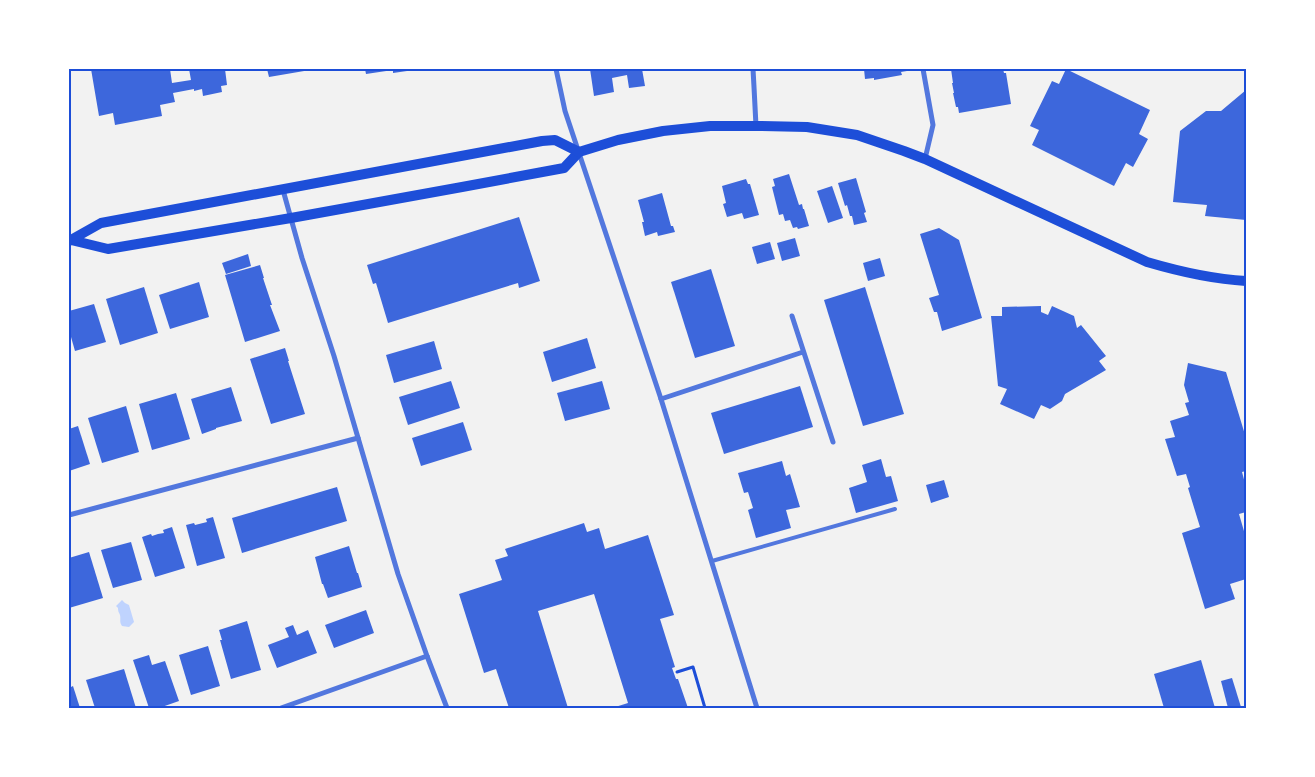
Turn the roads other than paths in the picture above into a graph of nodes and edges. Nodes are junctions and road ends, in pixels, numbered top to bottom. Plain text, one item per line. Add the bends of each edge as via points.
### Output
1 (556, 69) edge
2 (752, 69) edge
3 (922, 69) edge
4 (756, 126) junction
5 (579, 152) junction
6 (925, 160) junction
7 (283, 190) junction
8 (291, 218) junction
9 (70, 240) edge
10 (1246, 281) edge
11 (792, 316) dead end
12 (804, 352) junction
13 (661, 399) junction
14 (358, 438) junction
15 (833, 442) dead end
16 (895, 509) dead end
17 (69, 515) edge
18 (712, 560) junction
19 (427, 656) junction
20 (281, 708) edge
21 (447, 708) edge
22 (757, 708) edge

1 - 5 street via 565,111
2 - 4 street
3 - 6 street via 933,125
4 - 5 main road via 663,131
4 - 6 main road via 807,127 857,135
5 - 7 main road via 555,140
5 - 8 main road via 564,168
5 - 13 street
6 - 10 main road via 1147,262 1186,273
7 - 8 street
7 - 9 main road via 102,223
8 - 9 main road via 108,249
8 - 14 street
11 - 12 street
12 - 13 street
12 - 15 street
13 - 18 street
14 - 17 street
14 - 19 street via 398,574
16 - 18 lane
18 - 22 street
19 - 20 street
19 - 21 street

